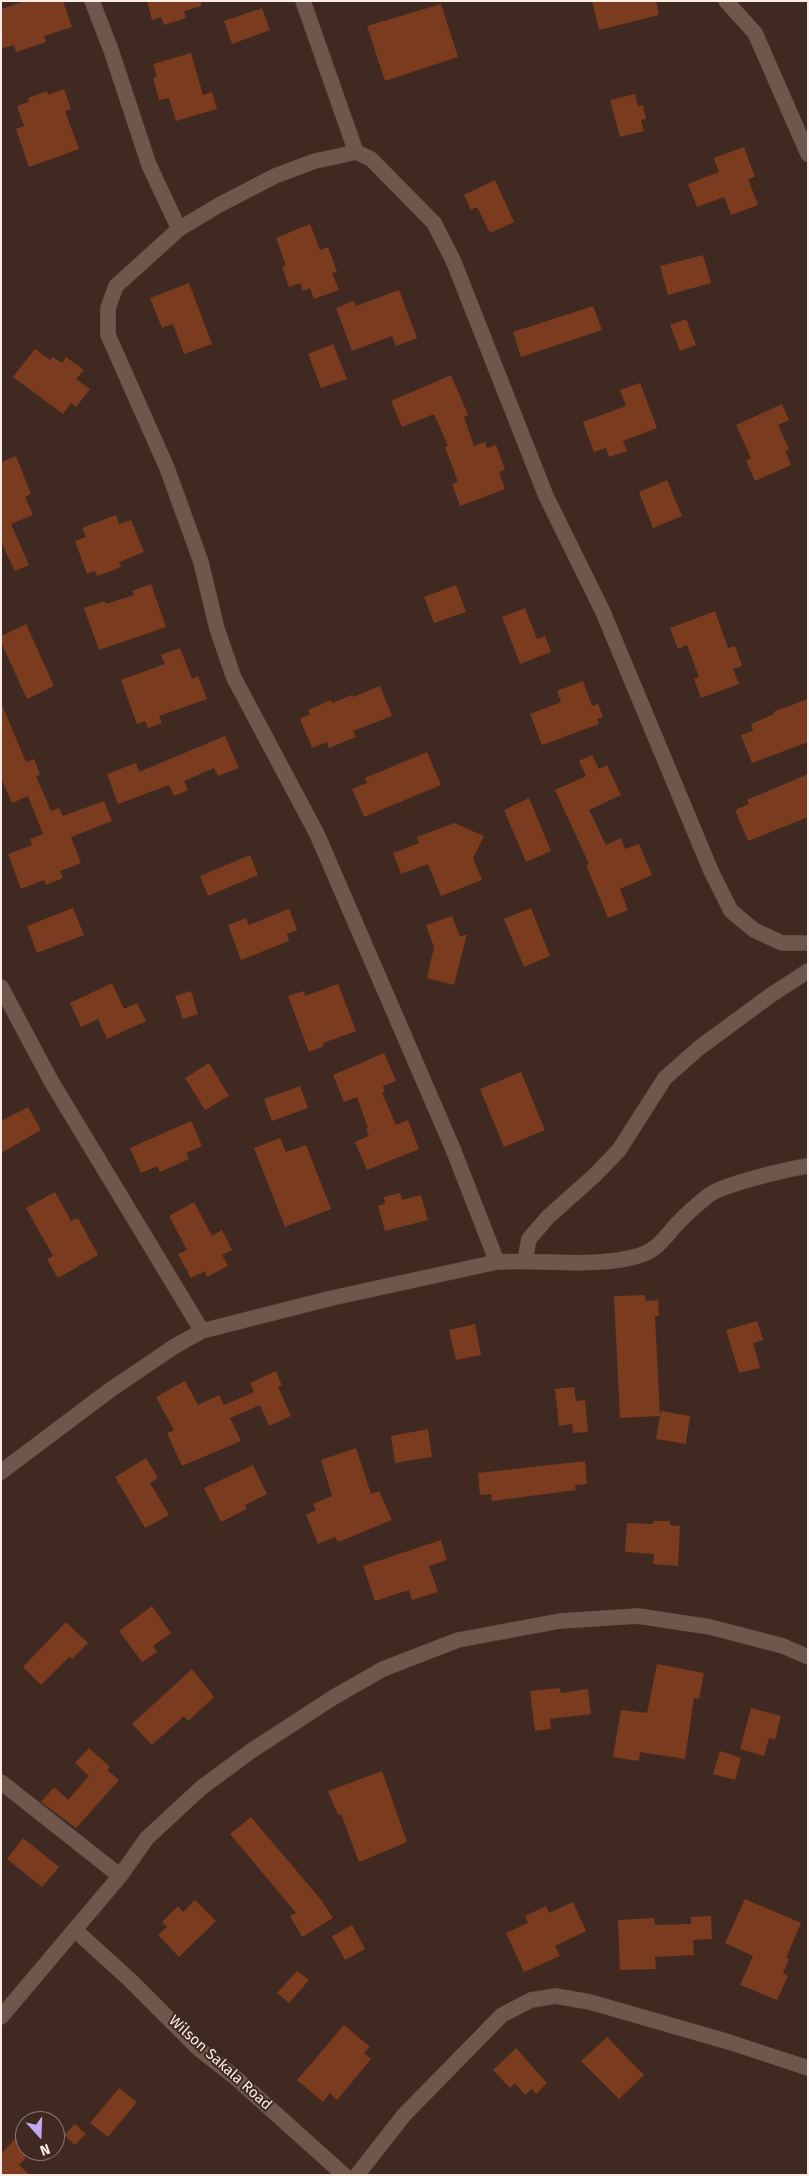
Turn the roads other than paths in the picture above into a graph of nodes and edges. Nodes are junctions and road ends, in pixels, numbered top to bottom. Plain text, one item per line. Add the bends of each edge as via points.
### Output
1 (92, 1) edge
2 (303, 1) edge
3 (726, 1) edge
4 (356, 152) junction
5 (808, 154) edge
6 (179, 229) junction
7 (808, 944) edge
8 (808, 971) edge
9 (1, 987) edge
10 (808, 1166) edge
11 (525, 1260) junction
12 (497, 1262) junction
13 (202, 1330) junction
14 (1, 1472) edge
15 (808, 1657) edge
16 (1, 1782) edge
17 (120, 1876) junction
18 (75, 1930) junction
19 (1, 2017) edge
20 (808, 2068) edge
21 (344, 2175) edge
22 (357, 2175) edge

1 - 6 street via 149,165
2 - 4 street
3 - 5 street via 755,33
4 - 6 street via 315,161 275,176
4 - 7 street via 371,159 434,223 453,260 546,496 604,612 685,811 731,912 754,930 782,943
6 - 12 street via 116,286 108,308 108,335 167,468 201,562 217,629 234,678 317,834 453,1149
8 - 11 street via 707,1042 665,1078 619,1150 548,1216 530,1240
9 - 13 street via 51,1081
10 - 11 street via 711,1194 678,1223 660,1245 642,1255 597,1262
11 - 12 street
12 - 13 street
13 - 14 street via 110,1390
15 - 17 street via 783,1646 710,1627 638,1616 560,1621 458,1640 383,1668 251,1751 200,1788 147,1838
16 - 17 street
17 - 18 street
18 - 19 street
18 - 21 street, Wilson Sakala Road via 199,2049
20 - 22 street via 590,2002 554,1996 531,2000 502,2015 404,2115

